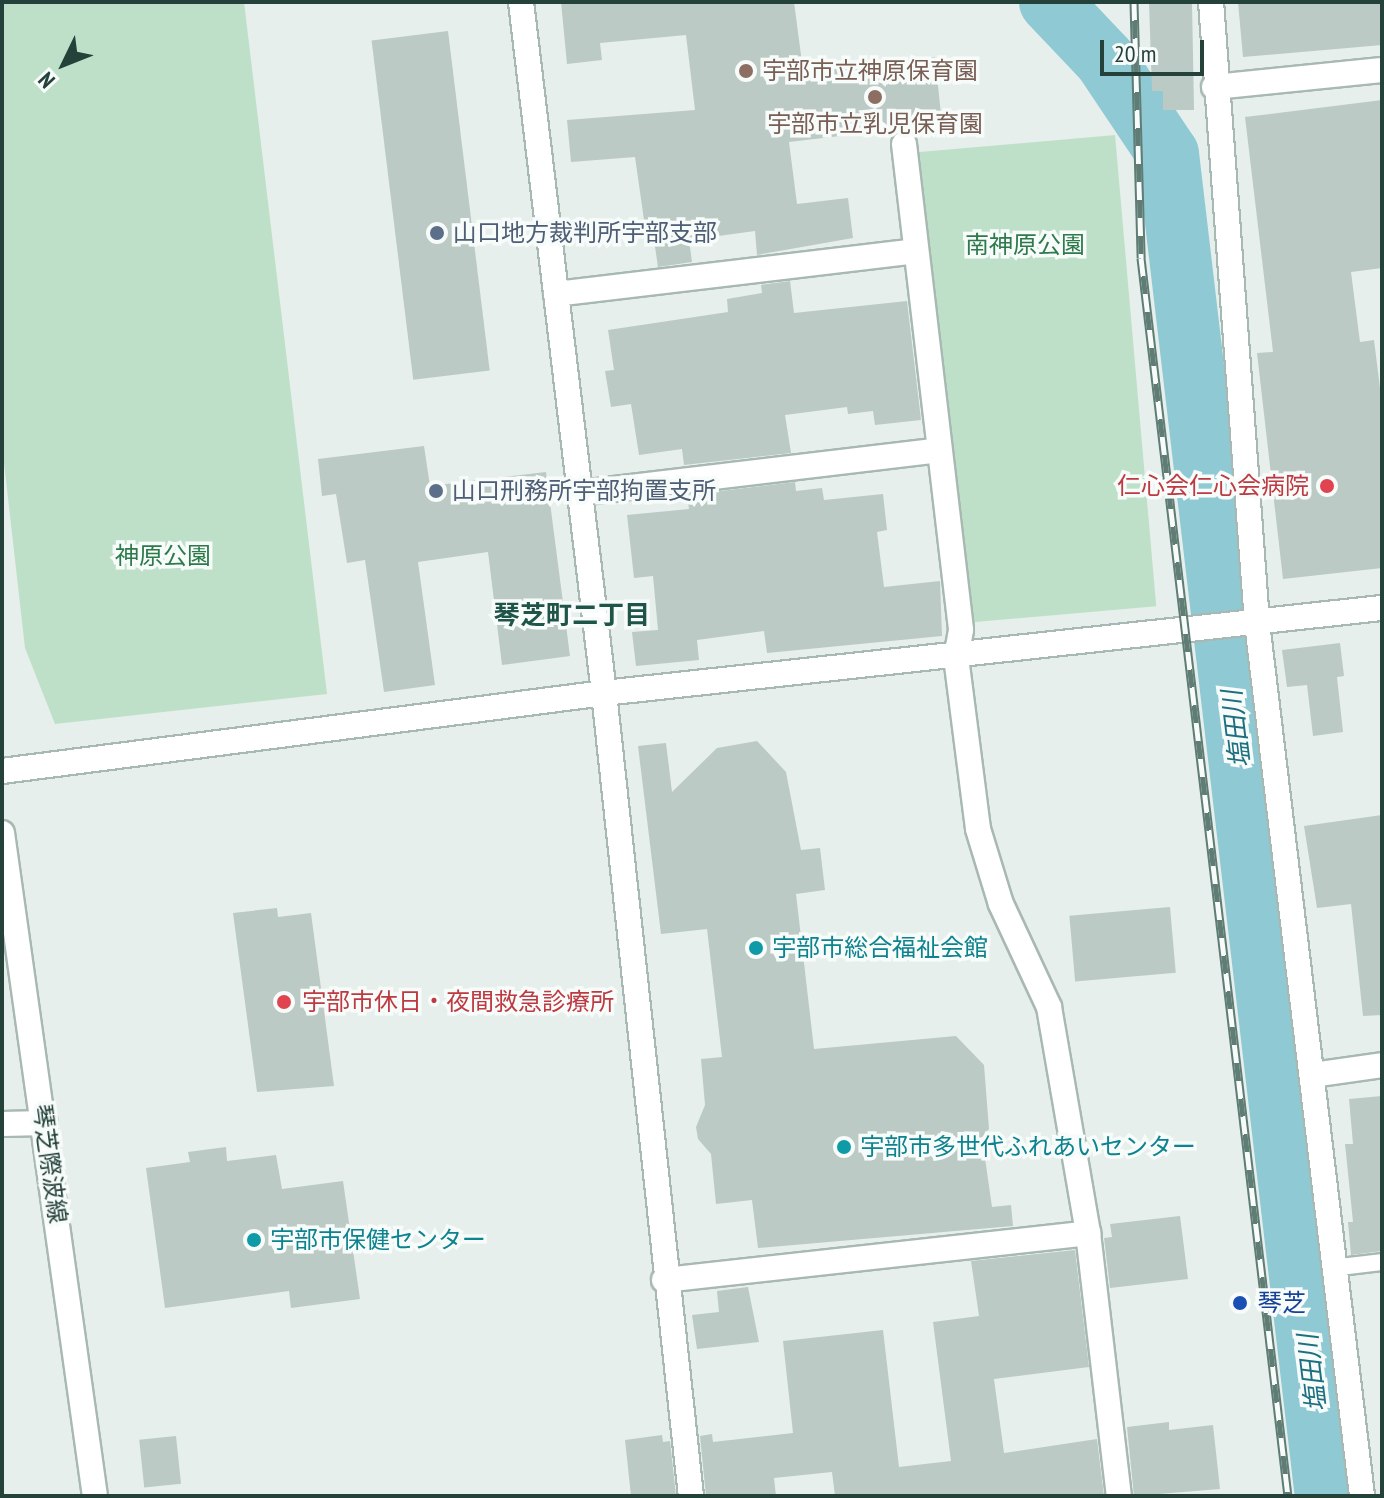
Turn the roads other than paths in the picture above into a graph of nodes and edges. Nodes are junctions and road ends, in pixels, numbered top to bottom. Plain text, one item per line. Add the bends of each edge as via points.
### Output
1 (521, 2) edge
2 (1211, 2) edge
3 (1382, 70) edge
4 (1214, 87) junction
5 (904, 144) dead end
6 (915, 251) junction
7 (556, 294) junction
8 (938, 450) junction
9 (580, 493) junction
10 (1382, 608) edge
11 (1249, 623) junction
12 (956, 657) junction
13 (604, 693) junction
14 (2, 771) edge
15 (2, 833) edge
16 (1382, 1065) edge
17 (1313, 1075) junction
18 (45, 1123) junction
19 (2, 1124) edge
20 (1088, 1233) junction
21 (1382, 1262) edge
22 (1331, 1268) junction
23 (664, 1280) junction
24 (1382, 1494) edge
25 (95, 1496) edge
26 (691, 1496) edge
27 (1119, 1496) edge
28 (1362, 1496) edge
29 (1369, 1496) edge

1 - 7 street
2 - 4 street
3 - 4 street
4 - 11 street
5 - 6 street
6 - 7 street
6 - 8 street
7 - 9 street
8 - 9 street
8 - 12 street via 961,630
9 - 13 street
10 - 11 street
11 - 12 street
11 - 17 street
12 - 13 street
12 - 20 street via 978,829 1001,904 1049,1007
13 - 14 street
13 - 23 street
15 - 18 street, 琴芝際波線
16 - 17 street
17 - 22 street
18 - 19 street
18 - 25 street, 琴芝際波線
20 - 23 street
20 - 27 street
21 - 22 lane
22 - 28 street
23 - 26 street
24 - 29 street

